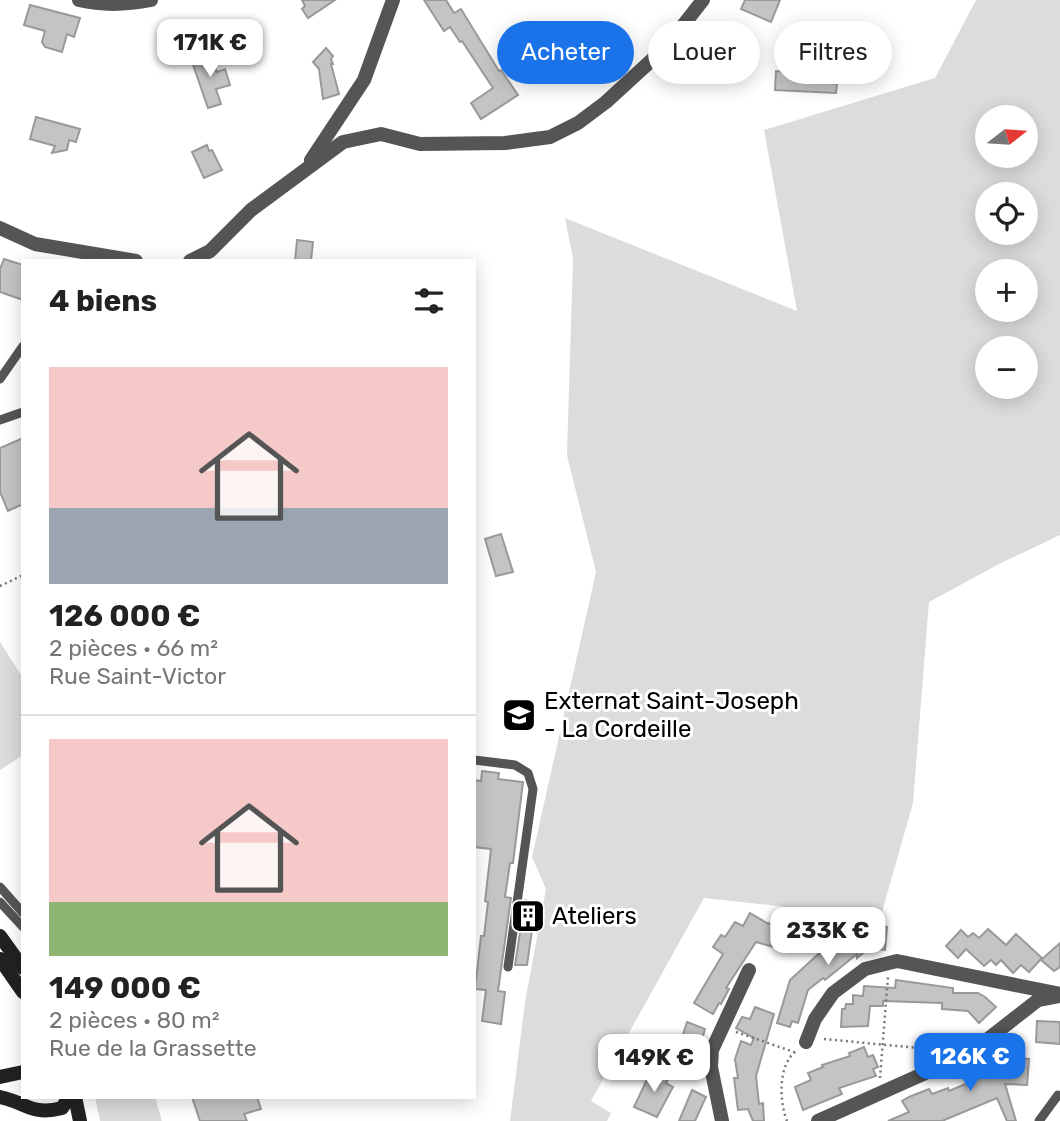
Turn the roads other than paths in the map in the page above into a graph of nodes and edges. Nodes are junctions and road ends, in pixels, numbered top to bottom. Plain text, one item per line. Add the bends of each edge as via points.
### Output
1 (79, 0) edge
2 (151, 0) edge
3 (393, 0) edge
4 (703, 0) edge
5 (305, 170) junction
6 (0, 228) edge
7 (124, 259) edge
8 (194, 259) edge
9 (21, 349) edge
10 (0, 379) edge
11 (21, 413) edge
12 (0, 420) edge
13 (476, 760) edge
14 (0, 887) edge
15 (0, 902) edge
16 (21, 910) edge
17 (21, 926) edge
18 (0, 936) edge
19 (0, 959) edge
20 (21, 965) edge
21 (508, 967) dead end
22 (749, 970) dead end
23 (21, 989) edge
24 (1060, 995) edge
25 (806, 1042) road end
26 (21, 1072) edge
27 (0, 1077) edge
28 (1058, 1095) dead end
29 (0, 1097) edge
30 (75, 1099) edge
31 (64, 1106) edge
32 (33, 1115) edge
33 (79, 1121) edge
34 (722, 1121) edge
35 (818, 1121) edge
36 (1039, 1121) edge

1 - 2 street via 126,5
3 - 5 street via 363,80
4 - 5 street via 666,47 606,102 550,137 505,143 420,144 381,134 343,142
5 - 8 street via 251,210 210,251
6 - 7 street via 35,244
9 - 10 lane
11 - 12 lane
13 - 21 lane via 515,765 528,773 533,789
14 - 16 lane
15 - 17 lane
18 - 20 main road
19 - 23 main road
22 - 34 street via 712,1050
24 - 25 street via 897,961 865,969 833,993
24 - 35 street via 1038,1000 970,1053
26 - 27 main road
28 - 36 lane
29 - 32 main road
30 - 33 main road
31 - 32 main road

